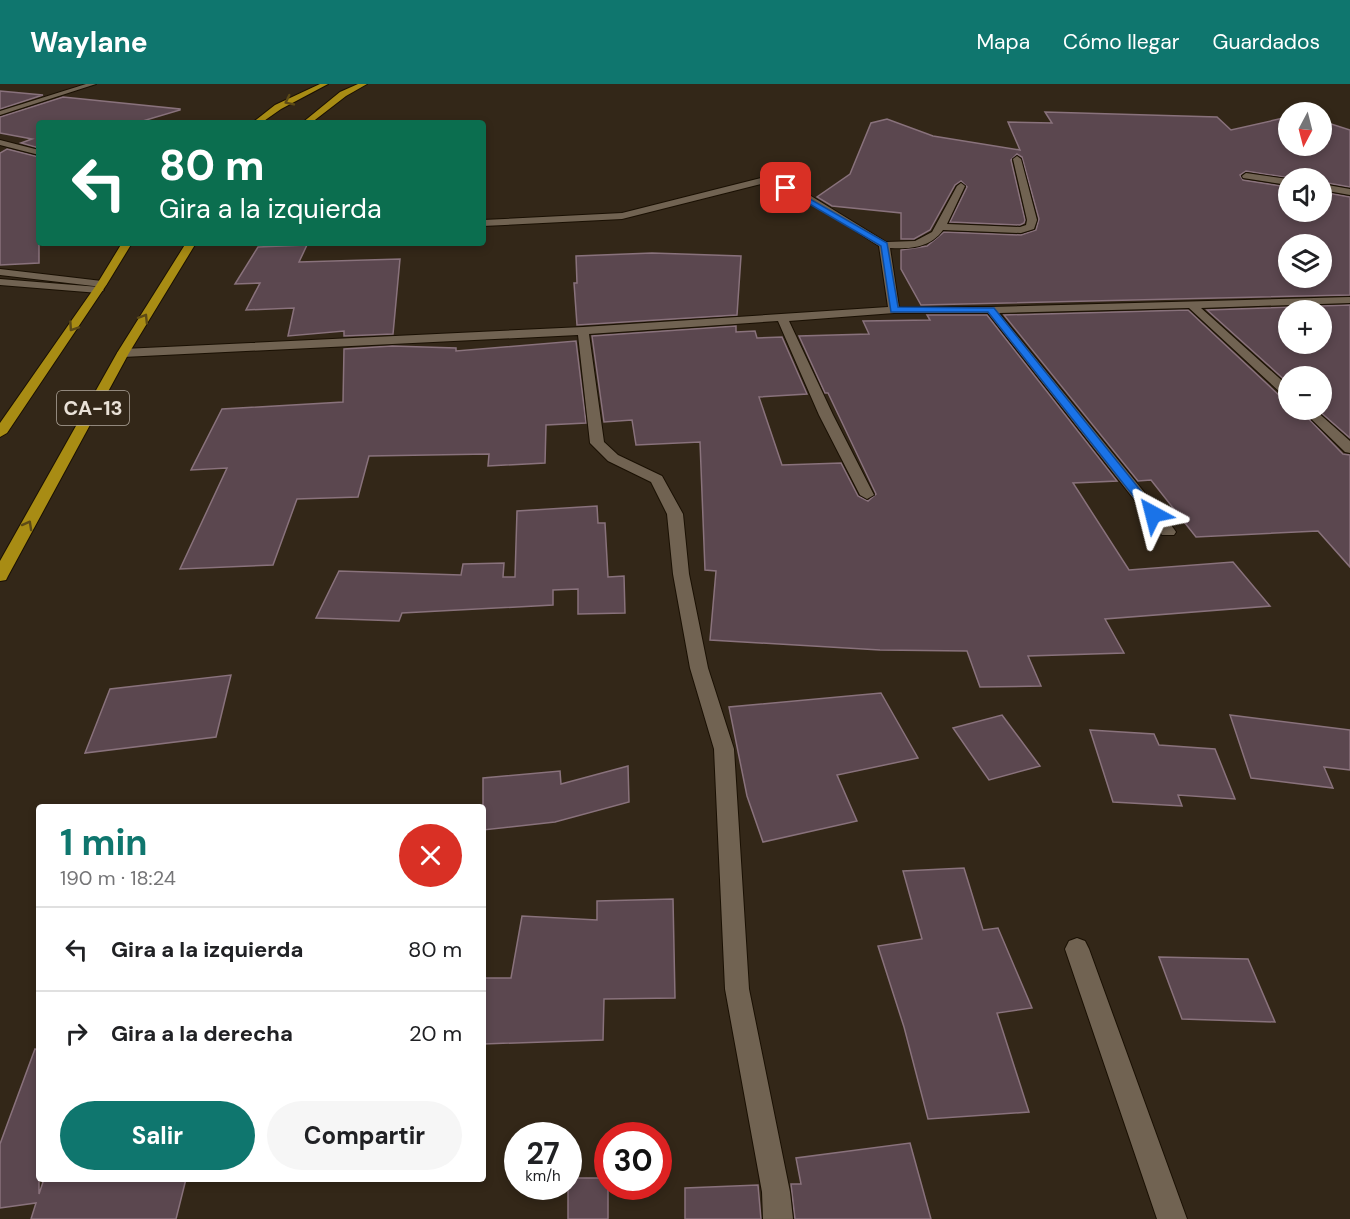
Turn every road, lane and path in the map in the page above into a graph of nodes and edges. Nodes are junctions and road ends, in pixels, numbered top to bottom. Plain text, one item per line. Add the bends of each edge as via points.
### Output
1 (93, 84) edge
2 (325, 84) edge
3 (364, 84) edge
4 (0, 113) edge
5 (260, 120) edge
6 (310, 120) edge
7 (0, 142) edge
8 (36, 152) edge
9 (1017, 159) dead end
10 (1246, 176) dead end
11 (1278, 181) edge
12 (961, 186) dead end
13 (1332, 189) edge
14 (1350, 192) edge
15 (486, 223) edge
16 (940, 227) junction
17 (884, 245) junction
18 (125, 246) edge
19 (189, 246) edge
20 (0, 272) edge
21 (0, 282) edge
22 (100, 287) junction
23 (1350, 300) edge
24 (1192, 305) junction
25 (894, 310) junction
26 (991, 310) junction
27 (782, 317) junction
28 (583, 331) junction
29 (123, 353) junction
30 (1278, 383) edge
31 (1319, 420) edge
32 (0, 433) edge
33 (1350, 449) edge
34 (867, 495) dead end
35 (1168, 532) dead end
36 (0, 576) edge
37 (1077, 949) dead end
38 (778, 1219) edge
39 (1172, 1219) edge

1 - 4 street
2 -> 5 highway
3 - 6 highway via 343,94
7 - 8 street
9 - 16 street via 1031,227
10 - 11 street
12 - 16 street
13 - 14 street
15 - 17 street via 622,216 761,181 799,193
16 - 17 street via 925,243 909,247
17 - 25 street
18 - 22 highway, CA-13
29 -> 19 highway, CA-13
20 - 22 street
21 - 22 street
22 -> 32 highway, CA-13
23 - 24 street
24 - 26 street
24 - 30 street
25 - 26 street
25 - 27 street
26 - 35 street
27 - 28 street
27 - 34 street
28 - 29 street
28 - 38 street via 597,443 613,458 657,479 675,514 681,574 699,668 724,749 737,989
36 -> 29 highway, CA-13
31 - 33 street
37 - 39 street

